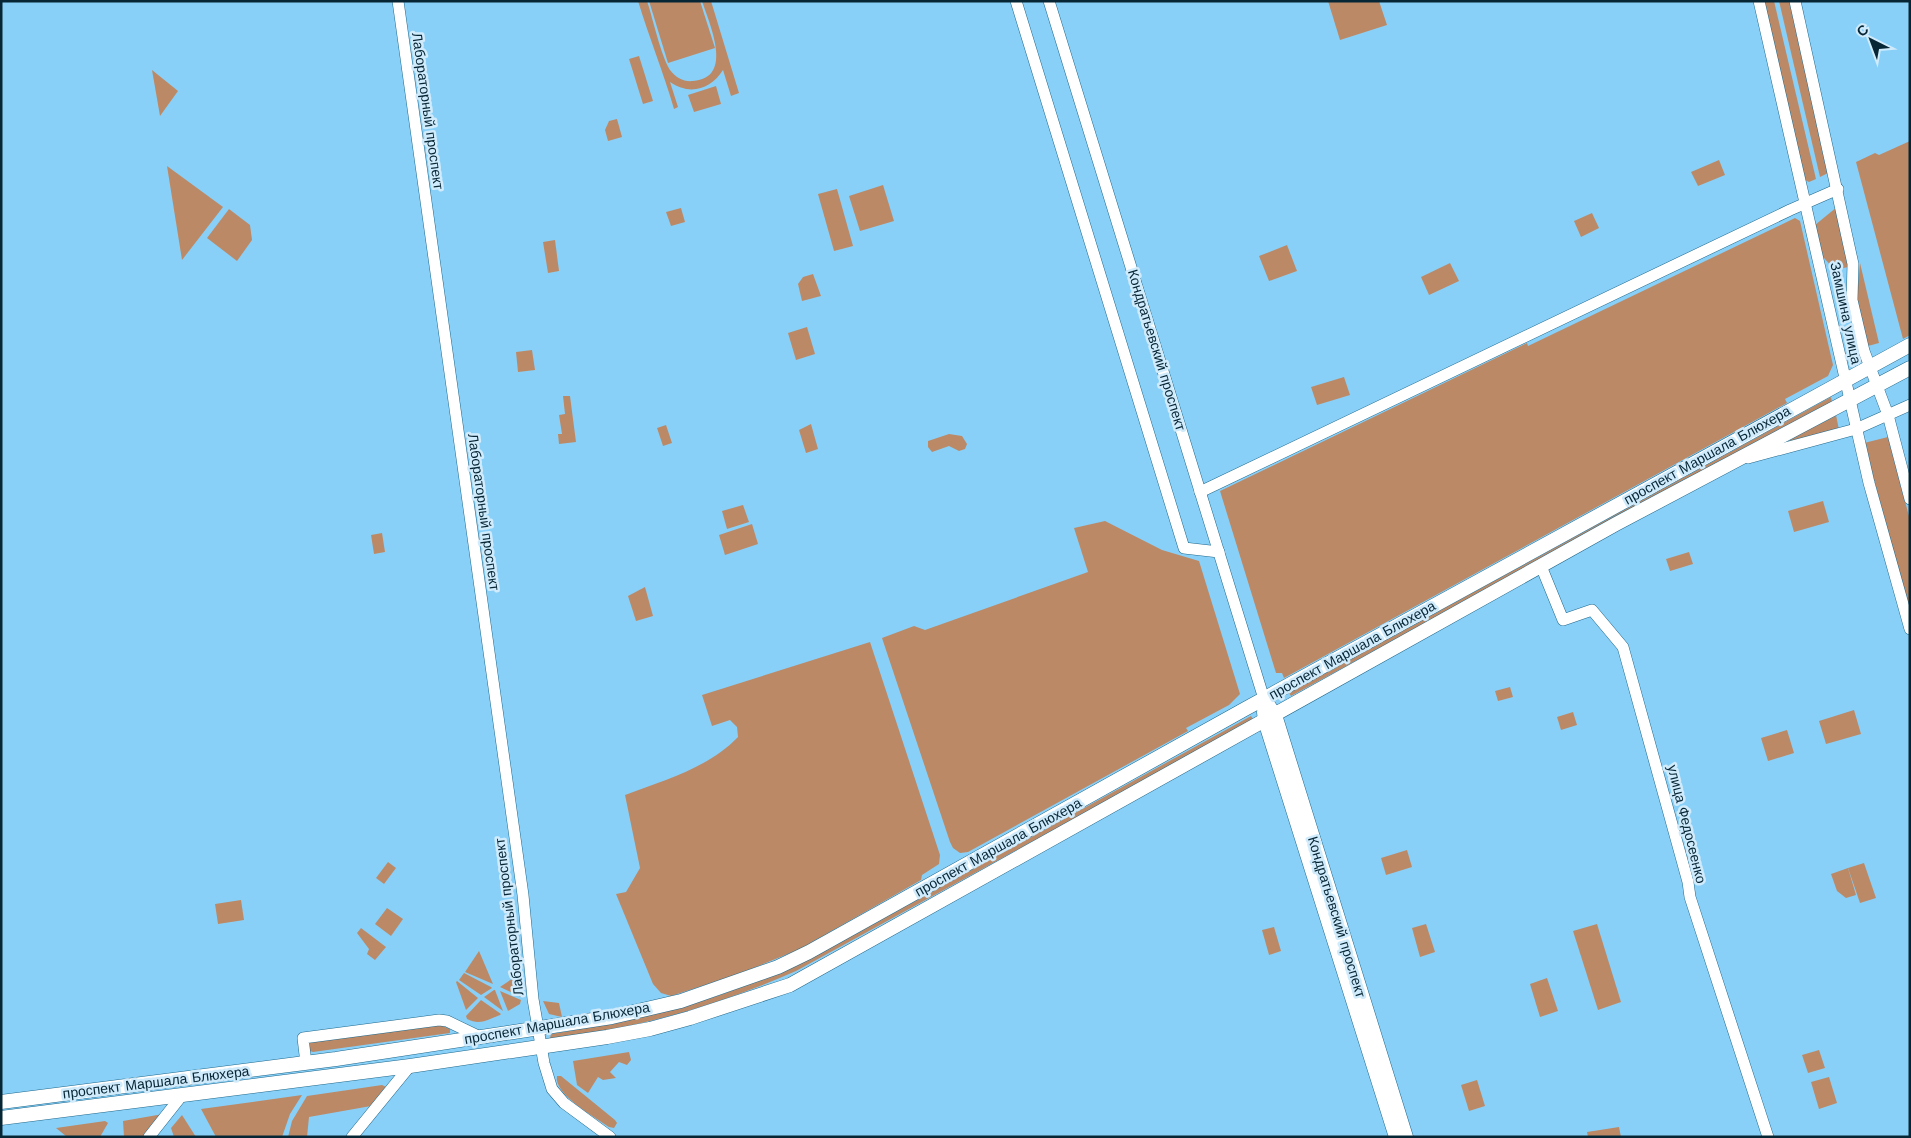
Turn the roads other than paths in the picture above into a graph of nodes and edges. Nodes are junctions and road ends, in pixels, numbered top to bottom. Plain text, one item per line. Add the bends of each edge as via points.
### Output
1 (398, 1) edge
2 (1016, 1) edge
3 (1049, 1) edge
4 (1759, 1) edge
5 (1795, 1) edge
6 (1838, 189) junction
7 (1806, 202) junction
8 (1910, 345) edge
9 (1870, 367) junction
10 (1910, 368) edge
11 (1844, 381) junction
12 (1878, 386) junction
13 (1850, 401) junction
14 (1910, 405) edge
15 (1888, 415) junction
16 (1856, 429) junction
17 (1735, 461) junction
18 (1200, 492) junction
19 (1910, 499) edge
20 (1219, 552) junction
21 (1541, 566) junction
22 (1910, 628) edge
23 (1264, 699) junction
24 (1270, 718) junction
25 (538, 1028) junction
26 (480, 1037) junction
27 (541, 1047) junction
28 (308, 1062) junction
29 (410, 1066) junction
30 (313, 1078) junction
31 (54, 1094) junction
32 (183, 1094) junction
33 (1, 1102) edge
34 (56, 1111) junction
35 (1, 1118) edge
36 (149, 1137) edge
37 (352, 1137) edge
38 (610, 1137) edge
39 (1396, 1137) edge
40 (1406, 1137) edge
41 (1768, 1137) edge

1 - 25 street, Лабораторный проспект via 523,895
2 - 20 street via 1184,548
3 - 18 street, Кондратьевский проспект
4 - 7 street, Замшина улица
5 - 6 street, Замшина улица
6 - 7 street
6 - 9 street, Замшина улица via 1854,270 1852,300
7 - 11 street, Замшина улица via 1843,363
7 - 18 street
8 - 9 main road, проспект Маршала Блюхера
9 - 11 main road, проспект Маршала Блюхера
9 - 12 street, Замшина улица
10 - 12 main road, проспект Маршала Блюхера
11 - 13 street, Замшина улица
11 - 23 main road, проспект Маршала Блюхера
12 - 13 main road, проспект Маршала Блюхера
12 - 15 street, Замшина улица
13 - 16 street, Замшина улица
13 - 17 main road, проспект Маршала Блюхера
14 - 15 street
15 - 16 street
15 - 19 street, Замшина улица
16 - 17 street
16 - 22 street, Замшина улица
17 - 21 main road, проспект Маршала Блюхера
18 - 20 street, Кондратьевский проспект
20 - 23 street, Кондратьевский проспект
21 - 24 main road, проспект Маршала Блюхера
21 - 41 street, улица Федосеенко via 1563,620 1592,610 1623,647 1690,897
23 - 24 main road, Кондратьевский проспект
23 - 25 main road, проспект Маршала Блюхера via 778,967 681,1001 612,1017
24 - 27 main road, проспект Маршала Блюхера via 790,985 650,1029
24 - 39 main road, Кондратьевский проспект
24 - 40 main road, Кондратьевский проспект
25 - 26 main road, проспект Маршала Блюхера
25 - 27 street, Лабораторный проспект
26 - 28 main road, проспект Маршала Блюхера
26 - 28 street via 439,1020 303,1038
27 - 29 main road, проспект Маршала Блюхера
27 - 38 street, Лабораторный проспект via 552,1089 564,1103
28 - 30 main road via 315,1067
28 - 31 main road, проспект Маршала Блюхера
29 - 30 main road, проспект Маршала Блюхера
29 - 37 street
30 - 32 main road, проспект Маршала Блюхера
31 - 33 main road, проспект Маршала Блюхера
31 - 34 main road via 51,1100
32 - 34 main road, проспект Маршала Блюхера
32 - 36 street
34 - 35 main road, проспект Маршала Блюхера

